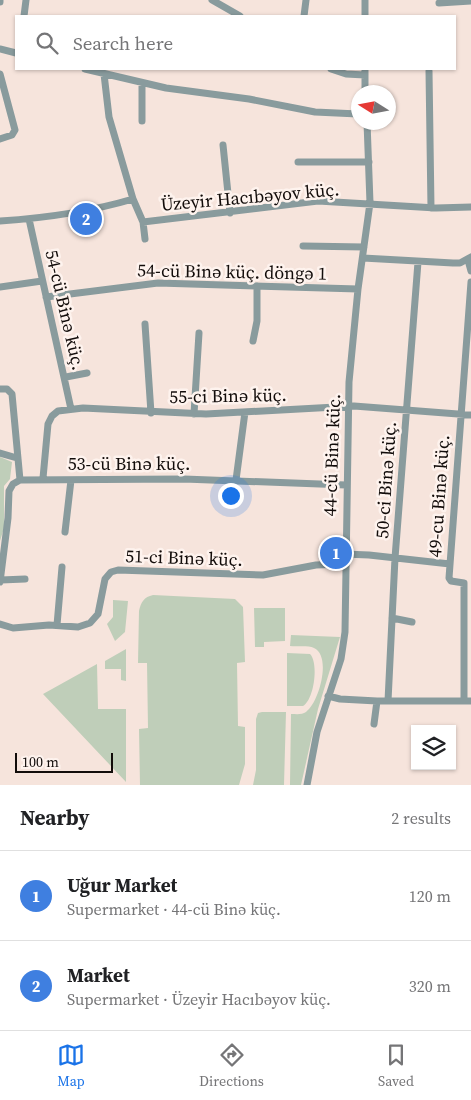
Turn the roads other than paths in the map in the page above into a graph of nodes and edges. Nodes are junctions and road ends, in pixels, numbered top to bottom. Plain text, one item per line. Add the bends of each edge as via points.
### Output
1 (26, 0) edge
2 (212, 0) edge
3 (306, 0) edge
4 (365, 0) edge
5 (471, 1) edge
6 (438, 3) dead end
7 (24, 15) edge
8 (238, 15) edge
9 (304, 15) edge
10 (365, 15) edge
11 (0, 49) edge
12 (15, 53) edge
13 (88, 70) edge
14 (334, 70) edge
15 (428, 71) dead end
16 (365, 72) edge
17 (0, 74) edge
18 (104, 74) junction
19 (142, 83) junction
20 (365, 85) edge
21 (2, 86) edge
22 (351, 114) edge
23 (142, 121) dead end
24 (367, 130) edge
25 (0, 138) edge
26 (223, 145) dead end
27 (298, 162) dead end
28 (369, 162) junction
29 (133, 199) junction
30 (370, 203) junction
31 (471, 207) edge
32 (431, 208) junction
33 (230, 213) junction
34 (29, 219) junction
35 (0, 221) edge
36 (143, 222) junction
37 (145, 240) dead end
38 (304, 246) dead end
39 (364, 247) junction
40 (363, 258) junction
41 (469, 258) edge
42 (418, 262) junction
43 (471, 271) edge
44 (42, 281) junction
45 (471, 282) edge
46 (257, 286) junction
47 (0, 287) edge
48 (358, 289) junction
49 (46, 298) junction
50 (145, 324) dead end
51 (199, 333) dead end
52 (253, 341) dead end
53 (86, 373) dead end
54 (66, 377) junction
55 (0, 389) edge
56 (348, 406) junction
57 (71, 409) junction
58 (407, 410) junction
59 (245, 412) junction
60 (152, 413) junction
61 (194, 414) junction
62 (460, 414) junction
63 (471, 415) edge
64 (0, 453) edge
65 (17, 458) junction
66 (43, 478) junction
67 (20, 480) junction
68 (71, 480) junction
69 (236, 480) junction
70 (346, 485) junction
71 (66, 532) dead end
72 (344, 554) junction
73 (395, 558) junction
74 (344, 564) junction
75 (450, 564) junction
76 (62, 567) dead end
77 (25, 579) dead end
78 (0, 581) edge
79 (468, 583) edge
80 (392, 618) junction
81 (412, 622) dead end
82 (0, 624) edge
83 (57, 625) junction
84 (328, 696) junction
85 (377, 701) junction
86 (388, 701) junction
87 (468, 701) edge
88 (374, 724) dead end
89 (307, 785) edge

1 - 7 street
2 - 8 street
3 - 9 street
4 - 10 street
5 - 6 street
11 - 12 street
13 - 18 street
14 - 16 street via 346,74
15 - 32 street
16 - 20 street
17 - 21 street
18 - 19 street
18 - 29 street, Üzeyir Hacıbəyov küç. via 109,117
19 - 22 street via 309,111
19 - 23 street
21 - 25 street via 15,130 12,135
24 - 28 street, 44-cü Binə küç.
26 - 33 street
27 - 28 street
28 - 30 street, 44-cü Binə küç.
29 - 34 street via 96,210
29 - 36 street, Üzeyir Hacıbəyov küç.
30 - 32 street, Üzeyir Hacıbəyov küç.
30 - 33 street, Üzeyir Hacıbəyov küç. via 318,201
30 - 39 street, 44-cü Binə küç.
31 - 32 street, Üzeyir Hacıbəyov küç.
33 - 36 street, Üzeyir Hacıbəyov küç.
34 - 35 street
34 - 44 street, 54-cü Binə küç.
36 - 37 street
38 - 39 street
39 - 40 street, 44-cü Binə küç.
40 - 42 street
40 - 48 street, 44-cü Binə küç.
41 - 42 street via 453,263
41 - 43 street
42 - 58 street, 50-ci Binə küç.
44 - 47 street
44 - 49 street, 54-cü Binə küç.
45 - 62 street, 49-cu Binə küç.
46 - 48 street, 54-cü Binə küç. döngə 1
46 - 49 street, 54-cü Binə küç. döngə 1 via 158,283
46 - 52 street
48 - 56 street, 44-cü Binə küç.
49 - 54 street, 54-cü Binə küç.
50 - 60 street
51 - 61 street
53 - 54 street
54 - 57 street, 54-cü Binə küç.
55 - 65 street via 7,389 12,394
56 - 58 street, 55-ci Binə küç.
56 - 59 street, 55-ci Binə küç.
56 - 70 street, 44-cü Binə küç.
57 - 60 street, 55-ci Binə küç.
57 - 66 street, 55-ci Binə küç. via 55,412 48,424
58 - 62 street, 55-ci Binə küç.
58 - 73 street, 50-ci Binə küç.
59 - 61 street, 55-ci Binə küç.
59 - 69 street
60 - 61 street, 55-ci Binə küç.
62 - 63 street, 55-ci Binə küç.
62 - 75 street, 49-cu Binə küç.
64 - 65 street
65 - 67 street
66 - 67 street, 53-cü Binə küç.
66 - 68 street, 53-cü Binə küç.
67 - 78 street via 9,491
68 - 69 street, 53-cü Binə küç.
68 - 71 street
69 - 70 street, 53-cü Binə küç.
70 - 72 street, 44-cü Binə küç.
72 - 73 street
72 - 74 street, 44-cü Binə küç.
73 - 75 street
73 - 80 street, 50-ci Binə küç.
74 - 83 street, 51-ci Binə küç. via 316,565 263,575 118,570 105,579 96,619 78,626
74 - 84 street, 44-cü Binə küç. via 344,640
75 - 79 street, 49-cu Binə küç. via 450,581
76 - 83 street
77 - 78 street
79 - 87 street, 49-cu Binə küç.
80 - 81 street
80 - 86 street, 50-ci Binə küç.
82 - 83 street, 51-ci Binə küç. via 13,628
84 - 85 street
84 - 89 street, 44-cü Binə küç.
85 - 86 street
85 - 88 street
86 - 87 street

